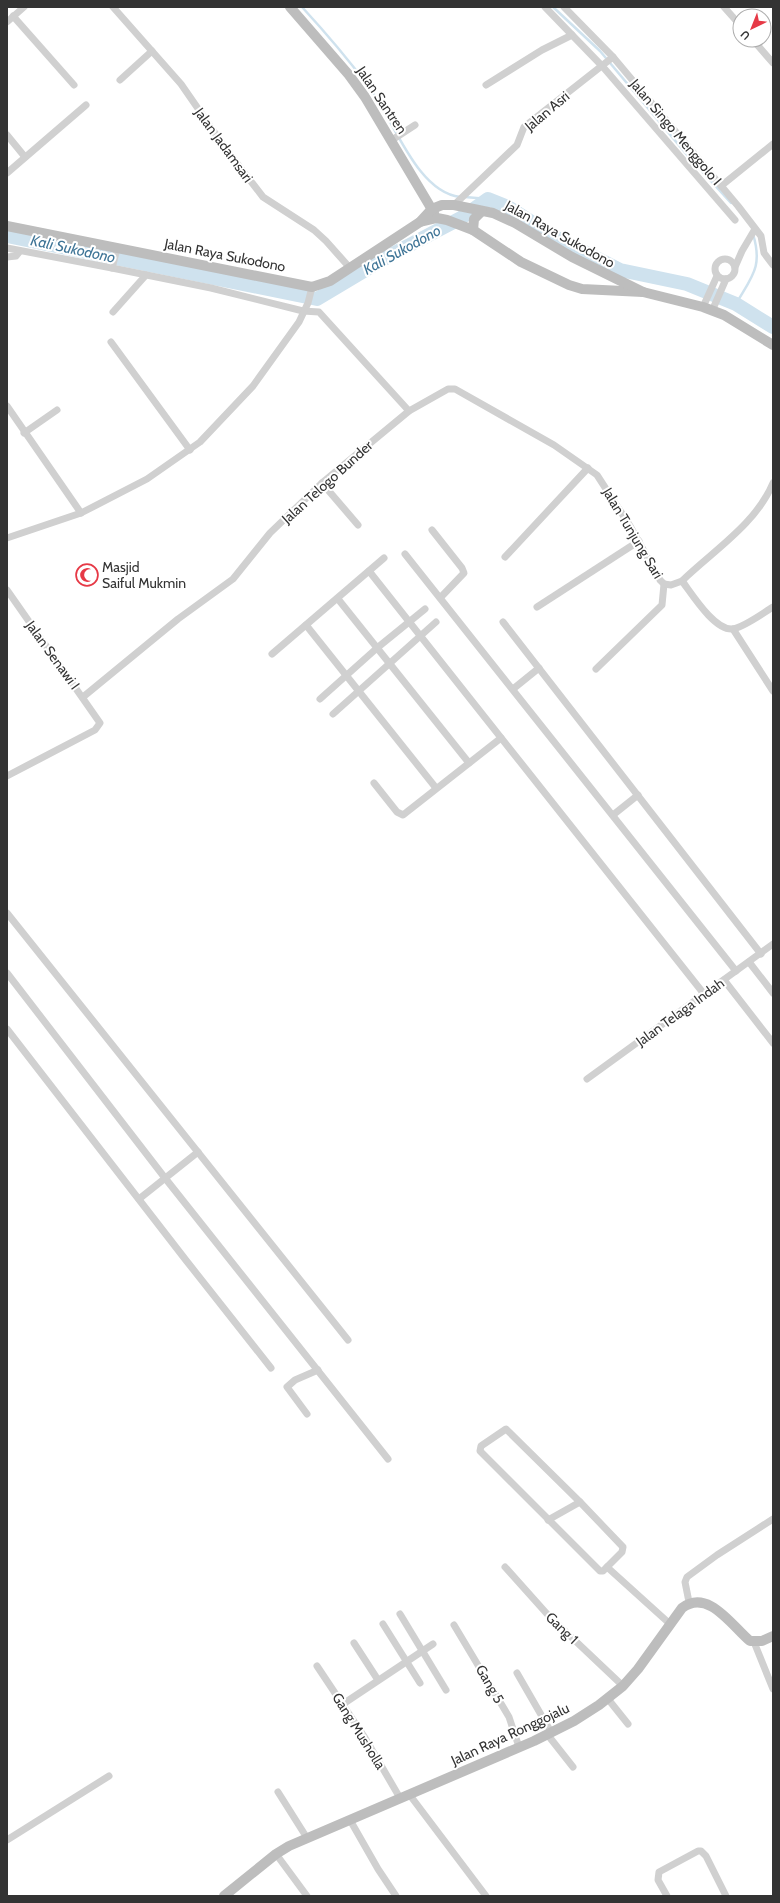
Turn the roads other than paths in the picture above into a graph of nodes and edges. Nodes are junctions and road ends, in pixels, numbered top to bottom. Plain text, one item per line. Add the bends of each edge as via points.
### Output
1 (24, 7) edge
2 (113, 7) edge
3 (290, 7) edge
4 (545, 7) edge
5 (564, 7) edge
6 (724, 7) edge
7 (13, 16) junction
8 (732, 16) edge
9 (7, 22) edge
10 (572, 35) junction
11 (760, 48) edge
12 (152, 51) junction
13 (613, 58) junction
14 (773, 63) edge
15 (604, 66) junction
16 (120, 80) dead end
17 (74, 85) dead end
18 (486, 85) dead end
19 (86, 105) dead end
20 (415, 126) dead end
21 (7, 135) edge
22 (396, 137) junction
23 (773, 144) edge
24 (25, 157) junction
25 (7, 173) edge
26 (722, 186) junction
27 (460, 202) junction
28 (738, 207) junction
29 (432, 209) junction
30 (479, 210) junction
31 (442, 219) junction
32 (420, 222) junction
33 (7, 226) edge
34 (470, 229) junction
35 (755, 230) junction
36 (7, 248) edge
37 (20, 251) junction
38 (742, 251) junction
39 (7, 257) edge
40 (726, 258) junction
41 (115, 259) junction
42 (773, 265) edge
43 (735, 267) junction
44 (350, 268) junction
45 (146, 275) junction
46 (607, 276) junction
47 (717, 276) junction
48 (726, 279) junction
49 (311, 290) junction
50 (601, 290) junction
51 (643, 292) junction
52 (708, 307) junction
53 (303, 311) junction
54 (114, 312) dead end
55 (111, 342) dead end
56 (773, 344) edge
57 (7, 406) edge
58 (56, 410) dead end
59 (409, 411) junction
60 (24, 433) junction
61 (190, 450) junction
62 (588, 468) junction
63 (597, 475) joint
64 (322, 483) junction
65 (773, 483) edge
66 (81, 514) junction
67 (358, 525) dead end
68 (432, 530) dead end
69 (7, 538) edge
70 (639, 541) junction
71 (405, 554) dead end
72 (505, 557) dead end
73 (384, 558) dead end
74 (369, 571) junction
75 (682, 581) junction
76 (664, 584) junction
77 (7, 590) edge
78 (441, 597) junction
79 (338, 599) junction
80 (537, 607) dead end
81 (773, 607) edge
82 (425, 609) dead end
83 (409, 621) junction
84 (436, 622) dead end
85 (503, 622) dead end
86 (306, 625) junction
87 (733, 629) junction
88 (420, 636) junction
89 (377, 648) junction
90 (272, 654) dead end
91 (390, 663) junction
92 (539, 668) junction
93 (596, 669) dead end
94 (347, 676) junction
95 (513, 689) junction
96 (359, 691) junction
97 (773, 691) edge
98 (83, 697) junction
99 (320, 699) dead end
100 (333, 714) dead end
101 (501, 738) junction
102 (469, 763) junction
103 (7, 776) edge
104 (374, 783) dead end
105 (436, 788) junction
106 (638, 795) junction
107 (612, 815) junction
108 (7, 913) edge
109 (773, 945) edge
110 (761, 954) junction
111 (749, 962) junction
112 (736, 971) junction
113 (7, 973) edge
114 (724, 980) junction
115 (773, 993) edge
116 (704, 994) junction
117 (7, 1028) edge
118 (773, 1043) edge
119 (587, 1079) dead end
120 (198, 1152) junction
121 (165, 1178) junction
122 (139, 1199) junction
123 (348, 1340) dead end
124 (315, 1367) junction
125 (272, 1368) dead end
126 (307, 1414) dead end
127 (388, 1459) dead end
128 (580, 1502) junction
129 (773, 1519) edge
130 (548, 1520) junction
131 (504, 1567) dead end
132 (607, 1567) junction
133 (689, 1602) junction
134 (400, 1614) dead end
135 (383, 1624) dead end
136 (670, 1624) junction
137 (454, 1625) dead end
138 (773, 1636) edge
139 (754, 1642) junction
140 (354, 1643) dead end
141 (433, 1644) dead end
142 (423, 1651) junction
143 (407, 1662) junction
144 (317, 1666) dead end
145 (517, 1673) dead end
146 (378, 1680) junction
147 (420, 1683) dead end
148 (623, 1686) junction
149 (773, 1689) edge
150 (446, 1690) dead end
151 (608, 1699) junction
152 (343, 1704) junction
153 (628, 1724) dead end
154 (549, 1733) junction
155 (519, 1747) junction
156 (573, 1768) dead end
157 (109, 1776) dead end
158 (278, 1792) dead end
159 (405, 1796) junction
160 (350, 1820) junction
161 (307, 1838) junction
162 (7, 1840) edge
163 (276, 1854) junction
164 (224, 1896) edge
165 (307, 1896) edge
166 (396, 1896) edge
167 (486, 1896) edge
168 (667, 1896) edge
169 (726, 1896) edge

1 - 7 street
2 - 12 street, Jalan Jadamsari
3 - 22 main road, Jalan Santren via 349,75
4 - 10 street
5 - 13 street, Jalan Singo Menggolo I
6 - 8 street
7 - 9 street
7 - 17 street
10 - 15 street
10 - 18 street via 542,50
11 - 14 street
12 - 16 street
12 - 44 street, Jalan Jadamsari via 181,84 263,197 314,230
13 - 15 street, Jalan Asri
13 - 26 street, Jalan Singo Menggolo I
15 - 27 street, Jalan Asri via 524,127 517,145
15 - 28 street via 732,215
19 - 24 street
20 - 22 street
21 - 24 street
22 - 29 main road, Jalan Santren
23 - 26 street
24 - 25 street
26 - 28 street, Jalan Singo Menggolo I
27 - 29 main road, Jalan Raya Sukodono
27 - 30 main road, Jalan Raya Sukodono
28 - 35 street, Jalan Singo Menggolo I
29 - 31 main road, Jalan Santren
29 - 32 main road
30 - 34 main road
30 - 46 main road, Jalan Raya Sukodono via 503,216
31 - 32 main road
31 - 34 main road, Jalan Raya Sukodono
32 - 44 main road
33 - 41 main road, Jalan Raya Sukodono
34 - 50 main road, Jalan Raya Sukodono via 549,277 582,289
35 - 38 street
35 - 42 street, Jalan Singo Menggolo I via 761,236 764,253
36 - 37 street
37 - 39 street via 16,256
37 - 41 street
38 - 40 street
38 - 43 street
40 - 43 street via 732,261
40 - 47 street via 715,264
41 - 45 street
41 - 49 main road, Jalan Raya Sukodono via 238,271
43 - 48 street via 732,276
44 - 49 main road
45 - 53 street via 212,288
45 - 54 street
46 - 50 main road
46 - 51 main road, Jalan Raya Sukodono
47 - 48 street
47 - 52 street
48 - 52 street
49 - 53 street
50 - 51 main road, Jalan Raya Sukodono
51 - 52 main road, Jalan Raya Sukodono
52 - 56 main road, Jalan Raya Sukodono
53 - 59 street via 319,312
53 - 61 street via 299,322 253,386
55 - 61 street
57 - 60 street
58 - 60 street
59 - 62 street, Jalan Telogo Bunder via 442,391 455,389 554,445
59 - 64 street, Jalan Telogo Bunder
60 - 66 street
61 - 66 street via 146,479
62 - 63 street, Jalan Telogo Bunder
62 - 72 street
63 - 70 street, Jalan Tunjung Sari
64 - 67 street
64 - 98 street, Jalan Telogo Bunder via 270,534 233,579 178,619
65 - 75 street, Jalan Tunjung Sari via 764,501 748,520
66 - 69 street
68 - 78 street via 464,573
70 - 76 street, Jalan Tunjung Sari
70 - 80 street
71 - 78 street
73 - 74 street
74 - 79 street
74 - 83 street
75 - 76 street, Jalan Tunjung Sari via 671,585
75 - 87 street via 709,616 722,626
76 - 93 street via 662,606
77 - 98 street, Jalan Senawi I
78 - 95 street
79 - 86 street
79 - 89 street
81 - 87 street
82 - 83 street
83 - 88 street
83 - 89 street
84 - 88 street
85 - 92 street
86 - 90 street
86 - 94 street
87 - 97 street
88 - 91 street
88 - 101 street
89 - 91 street
89 - 94 street
91 - 96 street
91 - 102 street
92 - 95 street
92 - 106 street
94 - 96 street
94 - 99 street
95 - 107 street
96 - 100 street
96 - 105 street
98 - 103 street, Jalan Senawi I via 100,723 95,730
101 - 102 street
101 - 116 street
102 - 105 street
104 - 105 street via 402,815
106 - 107 street
106 - 110 street
107 - 112 street
108 - 120 street
109 - 110 street, Jalan Telaga Indah
110 - 111 street, Jalan Telaga Indah
111 - 112 street, Jalan Telaga Indah
111 - 115 street
112 - 114 street, Jalan Telaga Indah
113 - 121 street
114 - 116 street, Jalan Telaga Indah
114 - 118 street
116 - 119 street, Jalan Telaga Indah
117 - 122 street
120 - 121 street
120 - 123 street
121 - 122 street
121 - 124 street
122 - 125 street
124 - 126 street via 287,1387
124 - 127 street
128 - 130 street
128 - 130 street via 509,1430 503,1430 481,1446 480,1451
128 - 132 street via 622,1547 622,1552
129 - 133 street via 687,1577 685,1582
130 - 132 street via 600,1571
131 - 148 street, Gang 1 via 548,1616
132 - 136 street
133 - 136 main road, Jalan Raya Ronggojalu
133 - 139 main road via 712,1607
134 - 142 street
135 - 143 street
136 - 148 main road, Jalan Raya Ronggojalu
137 - 155 street, Gang 5 via 506,1711
138 - 139 main road
139 - 149 street
140 - 146 street
141 - 142 street
142 - 143 street
142 - 150 street
143 - 146 street
143 - 147 street
144 - 152 street, Gang Musholla
145 - 154 street
146 - 152 street
148 - 151 main road, Jalan Raya Ronggojalu
151 - 153 street
151 - 154 main road, Jalan Raya Ronggojalu via 574,1721
152 - 159 street, Gang Musholla
154 - 155 main road, Jalan Raya Ronggojalu
154 - 156 street
155 - 159 main road, Jalan Raya Ronggojalu
157 - 162 street
158 - 161 street
159 - 160 main road, Jalan Raya Ronggojalu
159 - 167 street, Gang Musholla
160 - 161 main road, Jalan Raya Ronggojalu
160 - 166 street
161 - 163 main road, Jalan Raya Ronggojalu
163 - 164 main road, Jalan Raya Ronggojalu
163 - 165 street
168 - 169 street via 658,1880 659,1872 701,1851

